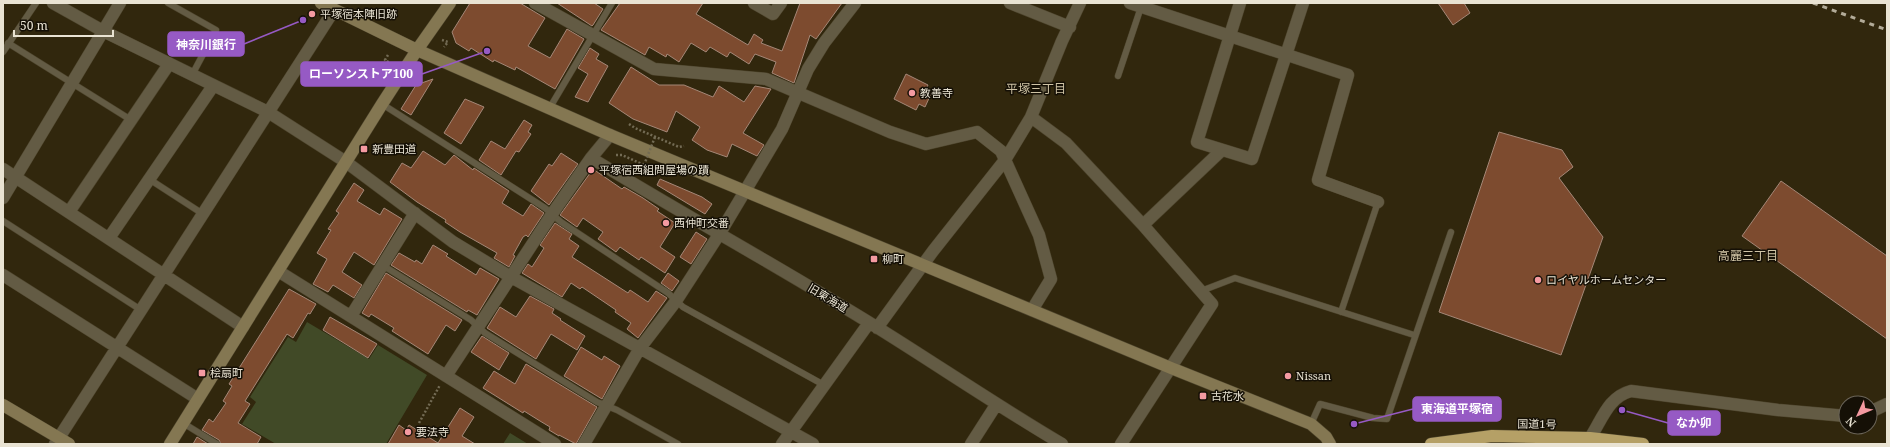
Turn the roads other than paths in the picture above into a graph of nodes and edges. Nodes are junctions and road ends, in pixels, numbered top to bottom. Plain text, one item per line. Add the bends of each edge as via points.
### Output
1 (36, 3) edge
2 (53, 3) edge
3 (120, 3) edge
4 (168, 3) edge
5 (321, 3) edge
6 (450, 3) edge
7 (535, 3) edge
8 (612, 3) edge
9 (754, 3) edge
10 (781, 3) edge
11 (855, 3) edge
12 (1010, 3) edge
13 (1080, 3) edge
14 (1240, 3) edge
15 (1303, 3) edge
16 (1136, 5) edge
17 (334, 10) junction
18 (1070, 27) junction
19 (103, 31) junction
20 (593, 35) junction
21 (1231, 36) junction
22 (8, 43) junction
23 (417, 50) junction
24 (3, 52) edge
25 (1287, 54) junction
26 (169, 64) junction
27 (192, 75) junction
28 (1118, 76) dead end
29 (72, 83) junction
30 (213, 86) junction
31 (797, 92) junction
32 (382, 104) junction
33 (548, 109) junction
34 (268, 112) junction
35 (1031, 117) junction
36 (131, 120) junction
37 (610, 135) junction
38 (1222, 150) junction
39 (591, 158) junction
40 (1005, 160) junction
41 (346, 162) junction
42 (3, 169) edge
43 (16, 177) junction
44 (149, 179) junction
45 (746, 190) junction
46 (3, 198) edge
47 (1378, 202) joint
48 (69, 212) junction
49 (415, 213) junction
50 (203, 214) junction
51 (552, 214) junction
52 (3, 221) edge
53 (1143, 225) junction
54 (1451, 232) dead end
55 (720, 233) junction
56 (108, 238) junction
57 (382, 265) junction
58 (923, 265) junction
59 (278, 271) junction
60 (3, 275) edge
61 (164, 275) junction
62 (511, 277) junction
63 (1201, 291) junction
64 (676, 300) junction
65 (141, 310) junction
66 (1032, 310) junction
67 (1341, 312) junction
68 (350, 316) junction
69 (873, 325) junction
70 (244, 327) junction
71 (478, 327) junction
72 (1414, 335) junction
73 (117, 348) junction
74 (640, 348) junction
75 (1171, 368) junction
76 (446, 376) junction
77 (824, 385) junction
78 (198, 399) junction
79 (3, 405) edge
80 (996, 405) junction
81 (606, 406) junction
82 (1838, 415) edge
83 (183, 423) junction
84 (1311, 424) junction
85 (791, 432) junction
86 (1590, 438) junction
87 (61, 442) edge
88 (170, 444) edge
89 (217, 444) edge
90 (555, 444) edge
91 (584, 444) edge
92 (678, 444) edge
93 (782, 444) edge
94 (813, 444) edge
95 (971, 444) edge
96 (1062, 444) edge
97 (1121, 444) edge
98 (1330, 444) edge
99 (1431, 444) edge
100 (1643, 444) edge

1 - 22 lane
2 - 19 street
3 - 19 street
4 - 27 lane via 216,30
5 - 17 street
6 - 23 street
7 - 20 street
8 - 20 lane
9 - 10 street via 773,14
11 - 31 street via 824,43
12 - 18 street
13 - 18 street
14 - 21 street
15 - 25 street
16 - 21 street
16 - 28 lane
17 - 23 street
17 - 34 street
18 - 35 street
19 - 26 street
19 - 29 street
20 - 31 street via 654,69 766,79
20 - 33 lane
21 - 25 street
21 - 38 street via 1197,142
22 - 24 lane
22 - 29 lane
23 - 32 street
23 - 33 street
25 - 38 street via 1252,159
25 - 47 street via 1348,75 1318,180
26 - 27 street
26 - 36 street
27 - 30 street
29 - 36 lane
29 - 43 street
30 - 34 street
30 - 44 street
31 - 40 street via 890,132 926,144 977,132 1001,151
31 - 45 street via 782,129
32 - 41 street
32 - 51 lane
33 - 37 street
34 - 41 street
34 - 50 street
35 - 40 street
35 - 53 street via 1066,143
36 - 48 street
37 - 39 street
37 - 45 street
38 - 53 street
39 - 51 street
39 - 55 street, 旧東海道
40 - 58 street
40 - 66 street via 1039,235 1051,279
41 - 49 street
41 - 59 street
42 - 43 street
43 - 46 street
43 - 48 street
44 - 50 lane
44 - 56 street
45 - 55 street
45 - 58 street
47 - 67 lane
48 - 56 street
49 - 57 street
49 - 62 street via 453,242
50 - 61 street
51 - 62 street
51 - 64 lane
52 - 65 lane
53 - 63 street
54 - 72 lane
55 - 64 street
55 - 69 street, 旧東海道
56 - 61 street
57 - 68 street
57 - 71 lane via 471,320
58 - 66 street
58 - 69 street
59 - 68 street
59 - 70 street
60 - 73 street
61 - 65 street
61 - 70 street
62 - 71 street
62 - 74 street
63 - 67 lane via 1235,278
63 - 75 street via 1212,304
64 - 74 street
64 - 77 lane via 683,307
65 - 73 street
66 - 75 street
67 - 72 lane
68 - 76 street
69 - 77 street
69 - 80 street, 旧東海道
70 - 78 street
71 - 76 street
71 - 81 lane
72 - 84 lane via 1387,419 1373,418 1320,404
73 - 78 street
73 - 87 street
74 - 81 street
74 - 85 street
75 - 84 street
75 - 97 street
76 - 90 street
77 - 85 street
78 - 83 street
79 - 87 street
80 - 95 street
80 - 96 street, 旧東海道
81 - 91 street
81 - 92 lane
82 - 86 street via 1778,410 1631,390 1622,393 1607,407
83 - 88 street
83 - 89 lane
84 - 98 street via 1320,430
85 - 93 street
85 - 94 street
86 - 99 highway, 国道1号 via 1492,436
86 - 100 highway, 国道1号

